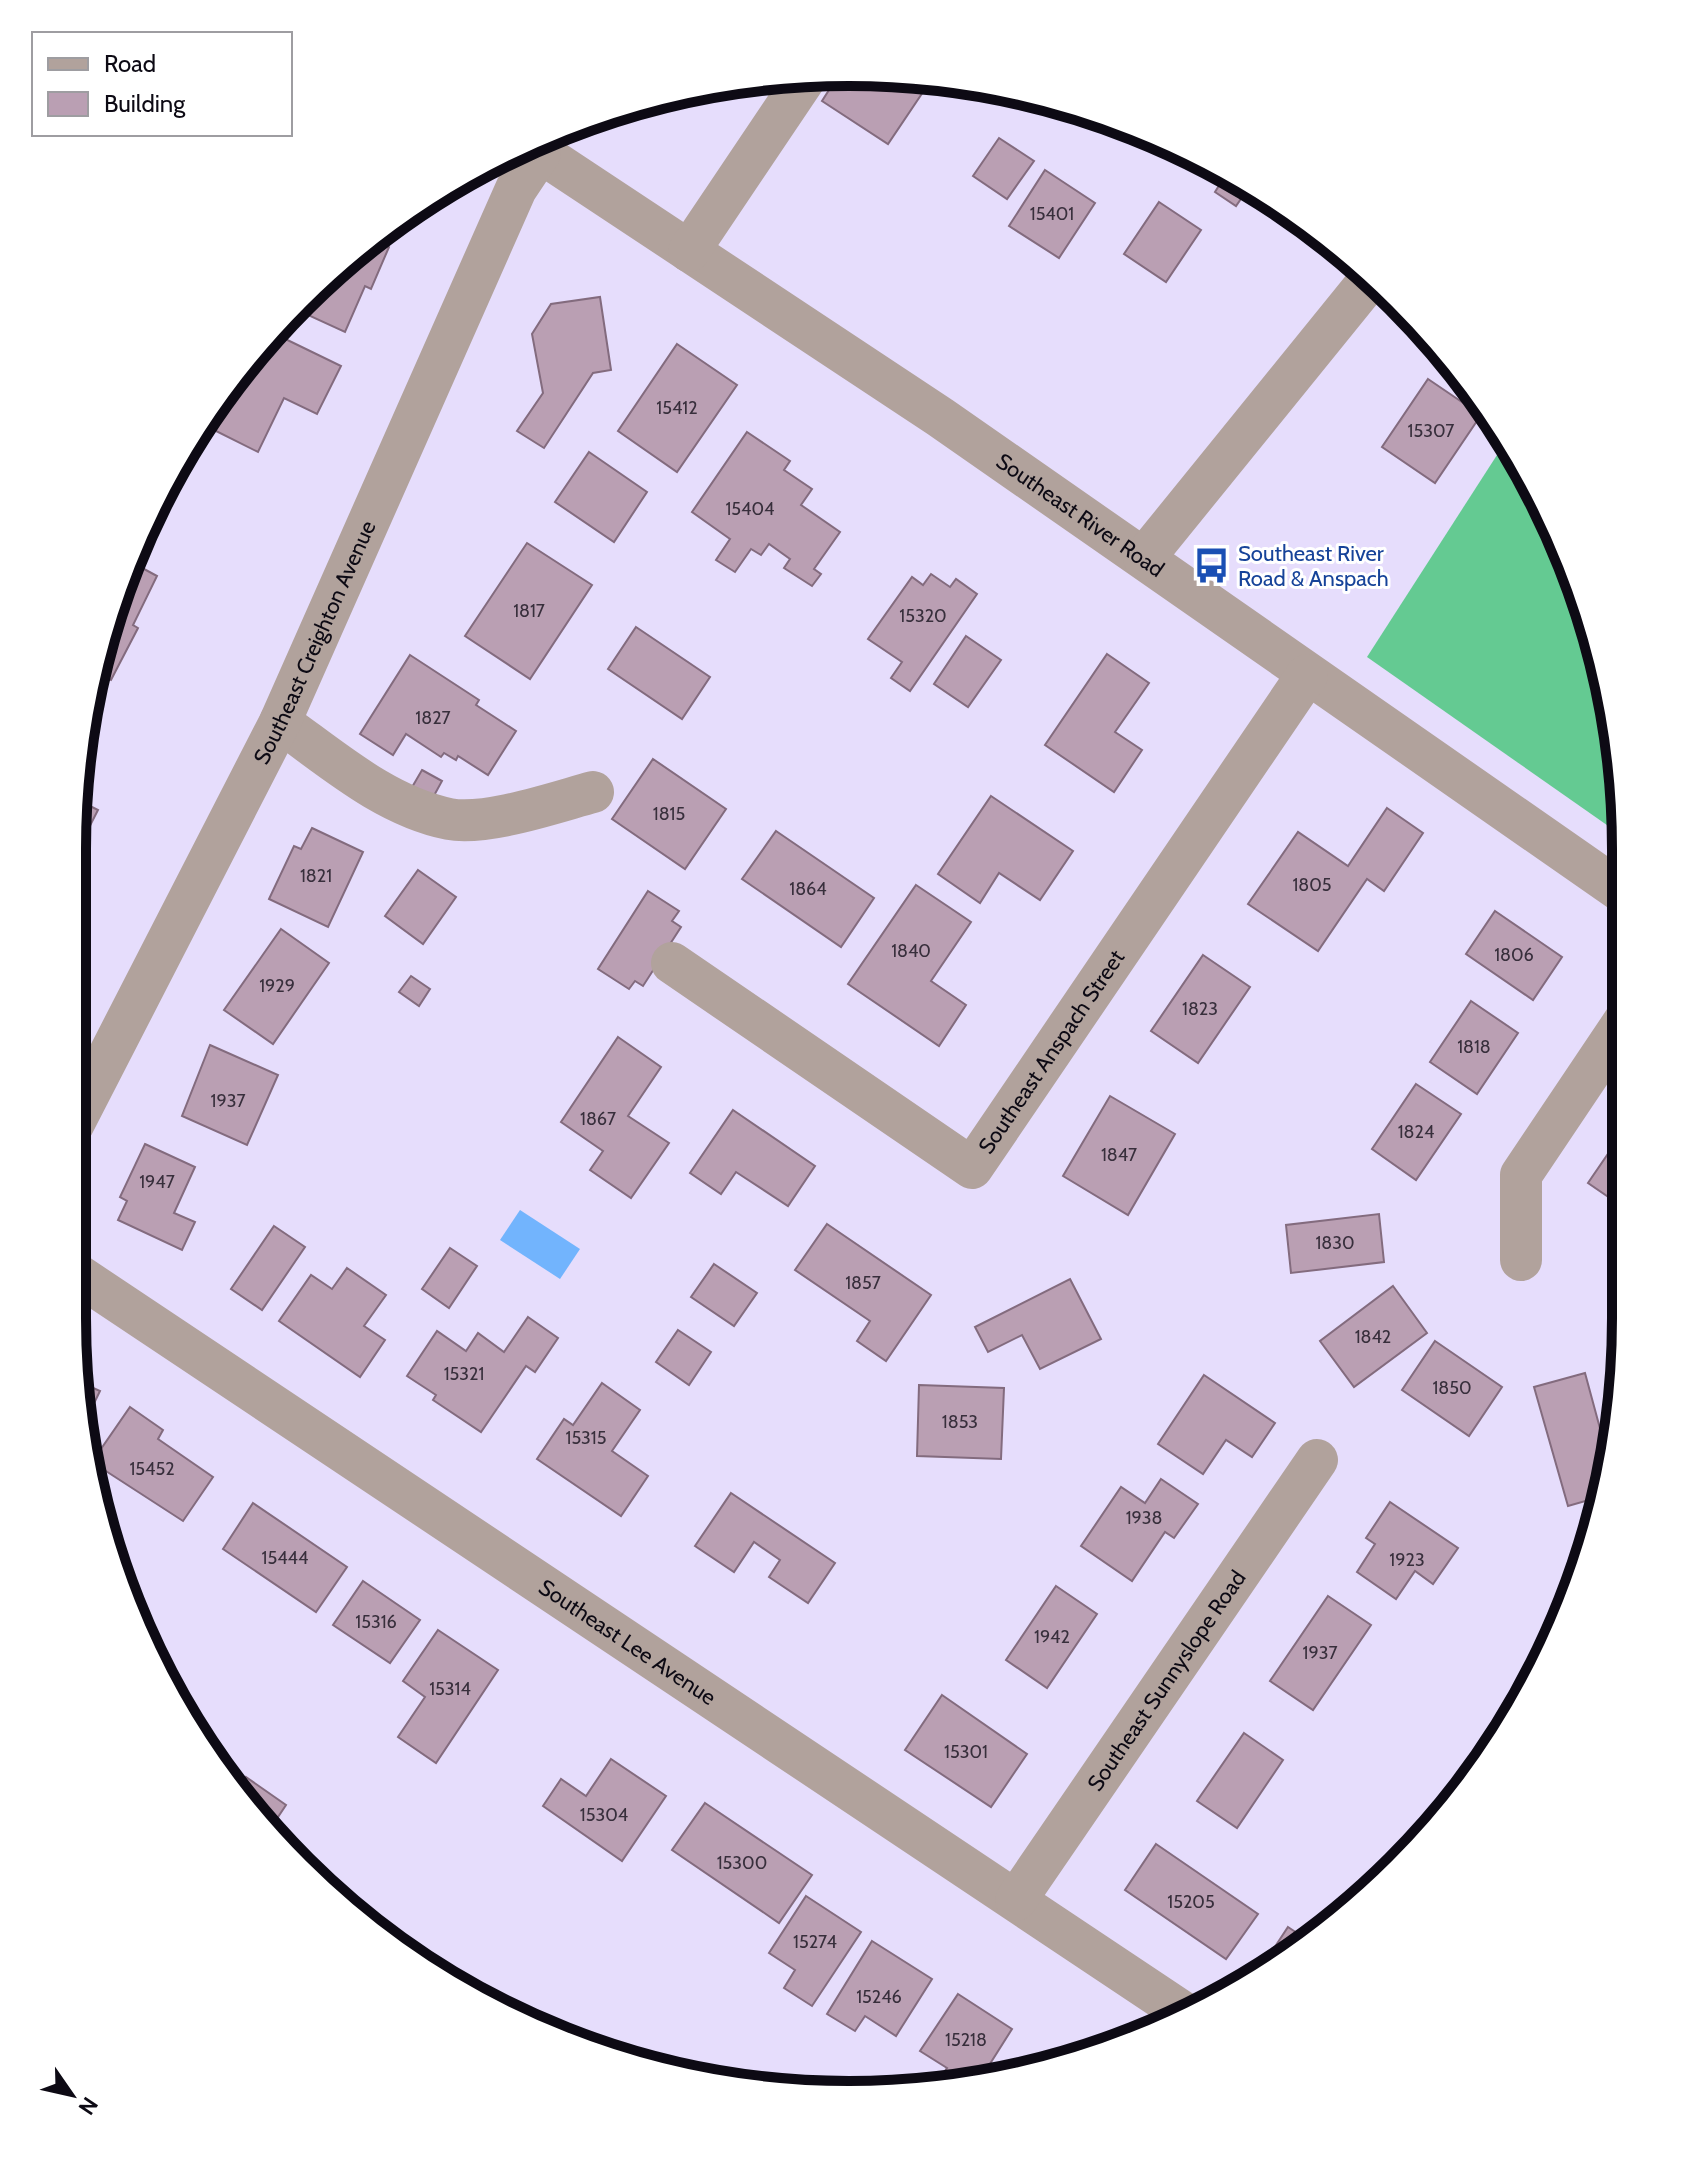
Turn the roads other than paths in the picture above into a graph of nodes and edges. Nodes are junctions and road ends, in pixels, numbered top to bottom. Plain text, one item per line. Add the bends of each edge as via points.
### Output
1 (799, 88) edge
2 (539, 152) edge
3 (531, 156) edge
4 (689, 251) junction
5 (1364, 286) edge
6 (1144, 558) junction
7 (1307, 675) junction
8 (280, 722) junction
9 (593, 792) dead end
10 (1612, 885) edge
11 (672, 963) dead end
12 (1612, 1039) edge
13 (86, 1100) edge
14 (1521, 1260) dead end
15 (86, 1280) edge
16 (1317, 1460) dead end
17 (1016, 1900) junction
18 (1175, 2007) edge

1 - 4 street
2 - 4 street, Southeast River Road
3 - 8 street, Southeast Creighton Avenue
4 - 6 street, Southeast River Road
5 - 6 street
6 - 7 street, Southeast River Road
7 - 10 street, Southeast River Road
7 - 11 street, Southeast Anspach Street via 972,1168
8 - 9 street via 382,794 451,819 513,814
8 - 13 street, Southeast Creighton Avenue
12 - 14 street via 1521,1175
15 - 17 street, Southeast Lee Avenue
16 - 17 street, Southeast Sunnyslope Road
17 - 18 street, Southeast Lee Avenue

